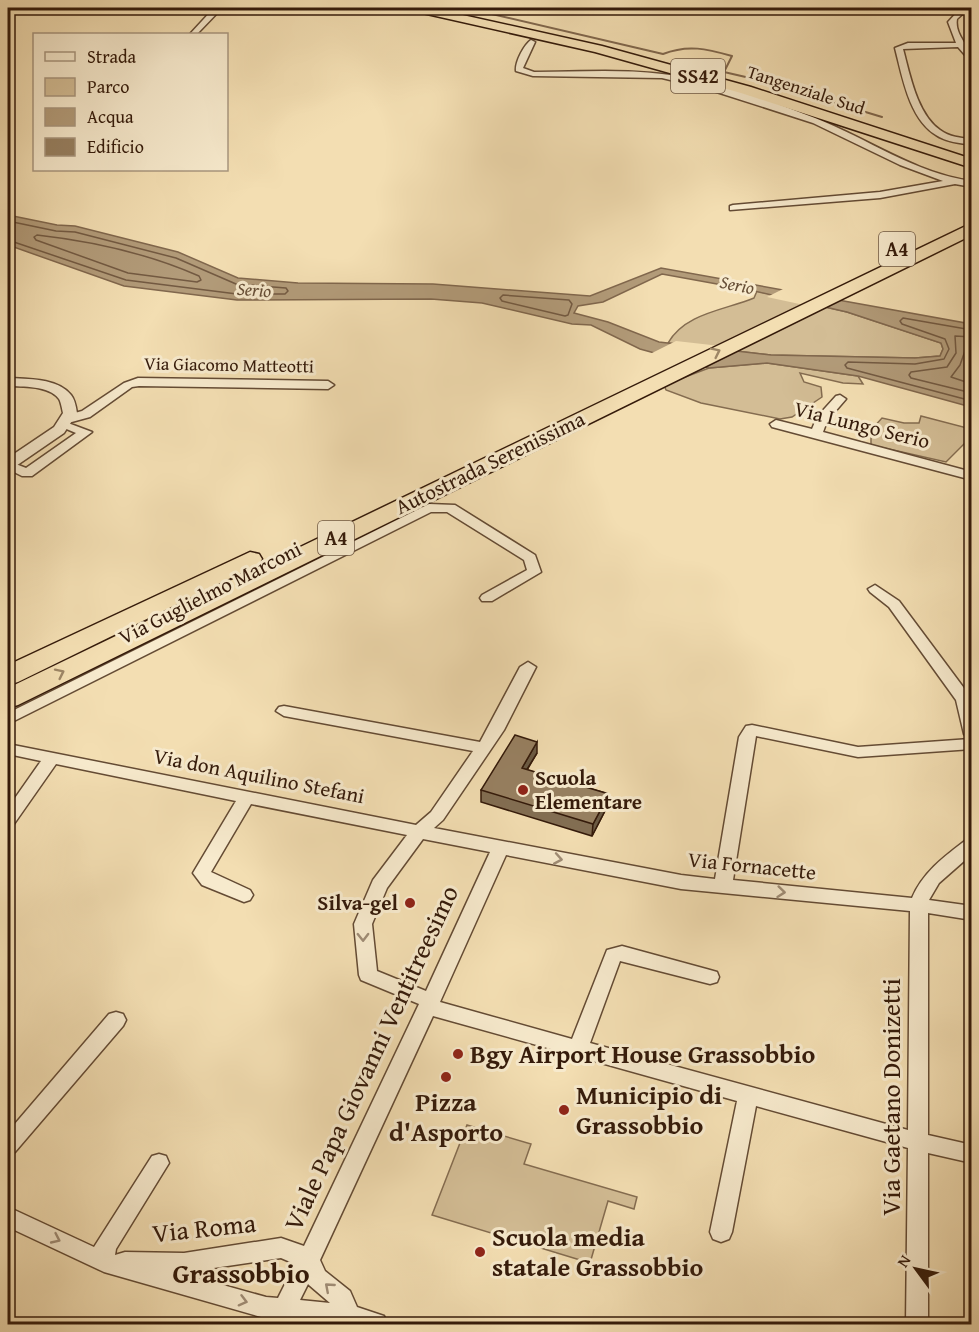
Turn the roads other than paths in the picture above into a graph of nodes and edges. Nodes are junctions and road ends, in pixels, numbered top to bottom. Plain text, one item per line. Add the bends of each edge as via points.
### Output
1 (218, 8) edge
2 (418, 8) edge
3 (437, 8) edge
4 (965, 8) edge
5 (473, 21) junction
6 (194, 33) edge
7 (531, 42) joint
8 (961, 45) junction
9 (972, 61) edge
10 (662, 76) junction
11 (746, 90) junction
12 (972, 142) edge
13 (972, 157) edge
14 (972, 164) edge
15 (953, 182) junction
16 (972, 184) edge
17 (733, 208) dead end
18 (972, 213) edge
19 (972, 228) edge
20 (8, 382) edge
21 (328, 385) dead end
22 (840, 399) dead end
23 (65, 422) junction
24 (776, 423) dead end
25 (816, 434) junction
26 (8, 465) edge
27 (972, 476) edge
28 (874, 589) dead end
29 (487, 598) dead end
30 (528, 667) dead end
31 (8, 676) edge
32 (8, 699) edge
33 (284, 711) dead end
34 (8, 718) edge
35 (972, 734) edge
36 (972, 744) edge
37 (484, 748) junction
38 (8, 749) edge
39 (52, 758) junction
40 (246, 797) junction
41 (8, 820) edge
42 (419, 832) junction
43 (972, 844) edge
44 (501, 848) junction
45 (723, 886) junction
46 (244, 895) dead end
47 (918, 905) junction
48 (972, 913) edge
49 (710, 977) dead end
50 (429, 1004) junction
51 (116, 1020) dead end
52 (578, 1049) junction
53 (748, 1095) junction
54 (918, 1141) junction
55 (8, 1146) edge
56 (972, 1155) edge
57 (159, 1163) dead end
58 (8, 1216) edge
59 (721, 1232) dead end
60 (308, 1258) junction
61 (104, 1262) junction
62 (349, 1316) junction
63 (281, 1317) edge
64 (376, 1324) edge
65 (917, 1324) edge

1 - 6 street
2 - 5 highway, Tangenziale Sud / SS42
3 - 13 highway, Tangenziale Sud / SS42 via 683,66
4 - 8 street via 952,24
5 - 7 highway
5 - 11 highway, Tangenziale Sud / SS42 via 598,49
7 - 10 street via 519,69 527,73
8 - 9 street
8 - 12 street via 899,48 906,78 929,124 941,135
10 - 11 highway
10 - 15 street via 744,98 834,129
11 - 14 highway, Tangenziale Sud / SS42
15 - 16 street
15 - 17 street via 880,195
18 - 31 highway, Autostrada Serenissima / A4
32 -> 19 highway, Autostrada Serenissima / A4
20 - 23 street via 45,386 63,394 70,412
21 - 23 street, Via Giacomo Matteotti via 138,382 86,414
22 - 25 street via 820,420
23 - 26 street, Via Giacomo Matteotti
23 - 26 street via 87,432 27,472
24 - 25 street, Via Lungo Serio
25 - 27 street, Via Lungo Serio
28 - 35 street via 894,604 964,699
29 - 34 street, Via Guglielmo Marconi via 534,572 530,558 450,508 429,508
30 - 37 street
33 - 37 street
36 - 45 street via 858,752 752,730 747,737
37 - 42 street via 437,816
38 - 39 street, Via don Aquilino Stefani
39 - 40 street, Via don Aquilino Stefani
39 - 41 street
40 - 42 street, Via don Aquilino Stefani
40 - 46 street via 202,873 208,880
42 - 44 street, Via don Aquilino Stefani
42 -> 50 street via 379,885 363,924 363,947 368,975
43 - 47 street via 930,880
44 -> 45 street, Via Fornacette via 681,882
44 - 50 street, Viale Papa Giovanni Ventitreesimo
45 -> 47 street, Via Fornacette
47 - 48 street, Via Fornacette
47 - 54 street, Via Gaetano Donizetti
49 - 52 street via 622,953 613,955
50 - 52 street
50 - 60 street, Viale Papa Giovanni Ventitreesimo
51 - 55 street
52 - 53 street
53 - 54 street
53 - 59 street
54 - 56 street
54 - 65 street, Via Gaetano Donizetti
57 - 61 street via 105,1247
58 -> 61 street, Via Roma
60 - 61 street, Via Roma via 281,1248 184,1263
62 -> 60 street via 342,1299 317,1278
60 - 63 street, Viale Papa Giovanni Ventitreesimo
61 -> 63 street, Via Roma via 266,1308
62 - 63 street, Via Roma
62 - 64 street, Via Roma

